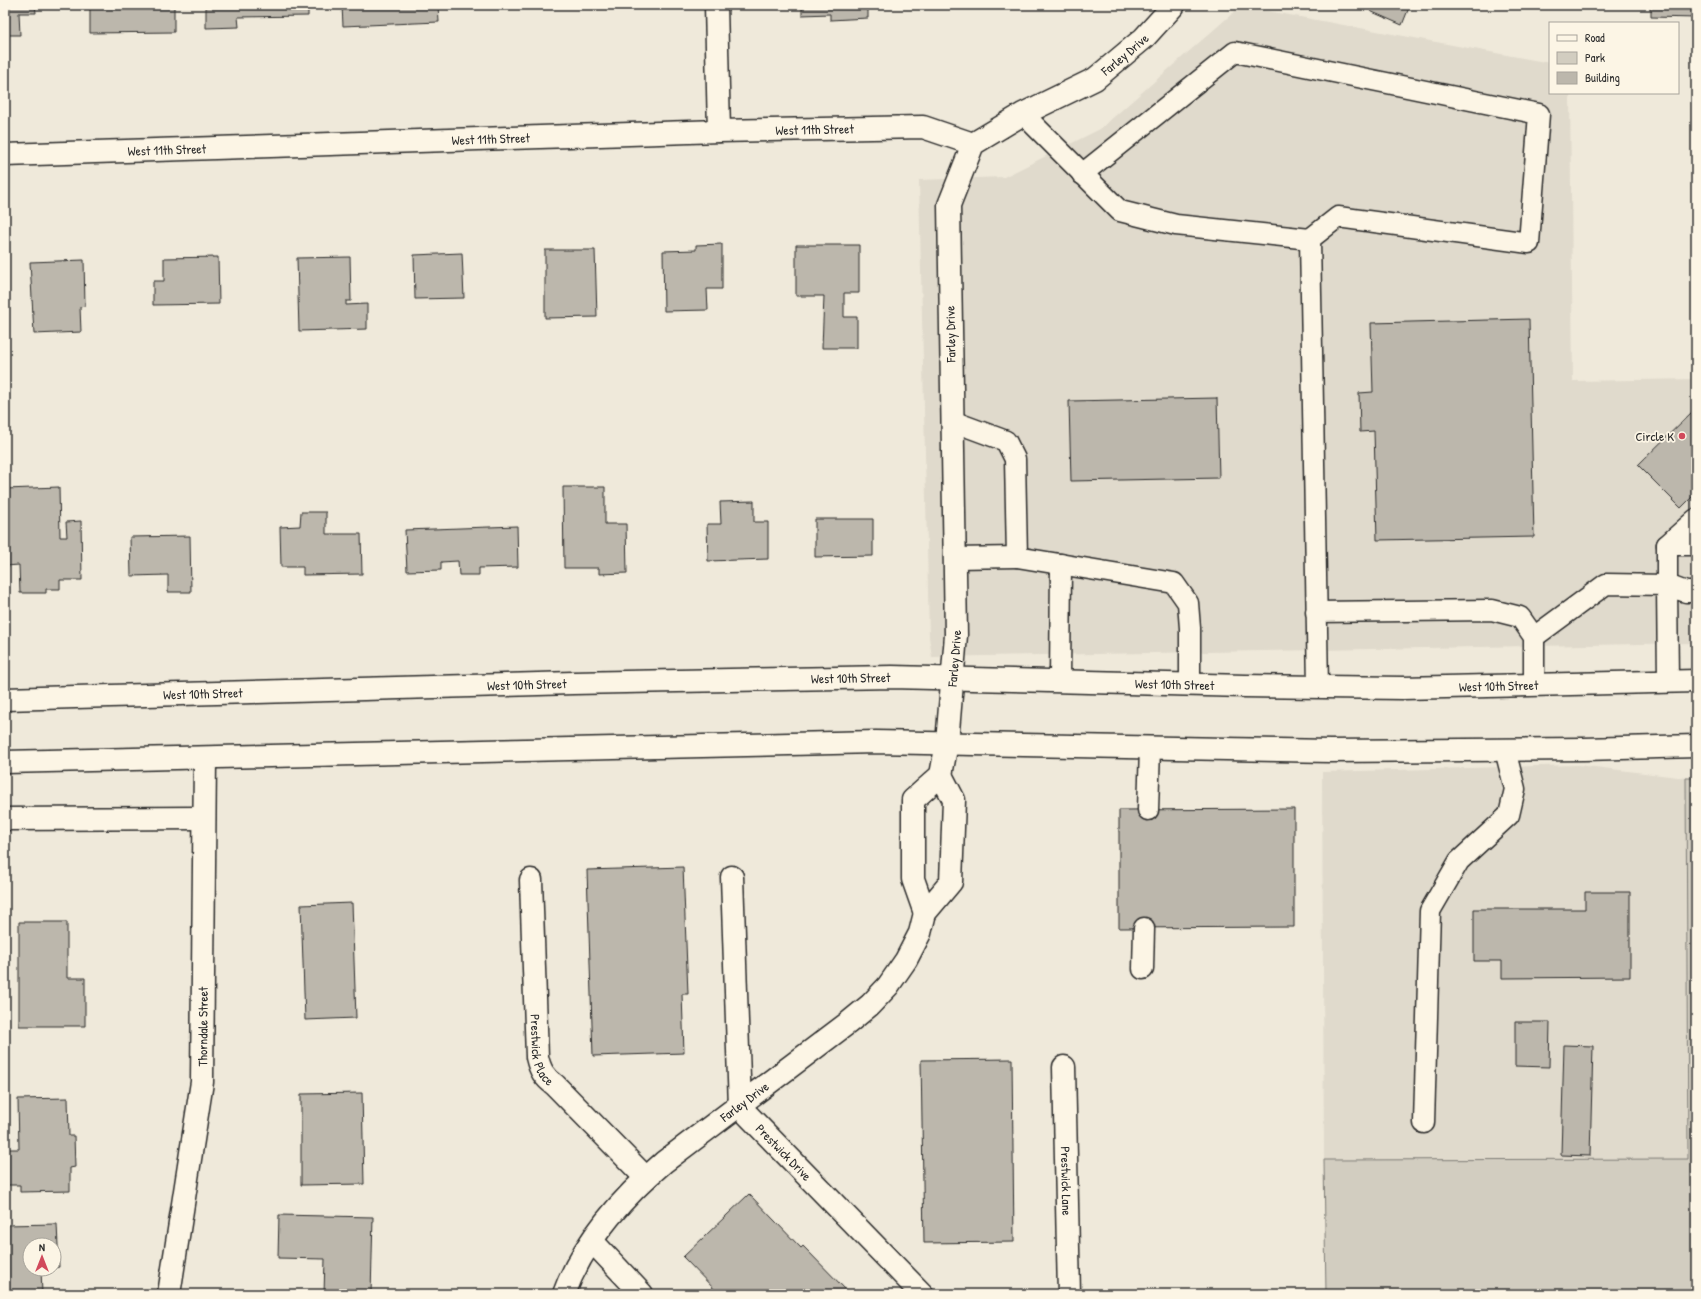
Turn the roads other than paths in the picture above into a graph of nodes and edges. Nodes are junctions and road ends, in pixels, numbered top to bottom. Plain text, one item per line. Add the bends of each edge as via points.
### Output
1 (716, 5) edge
2 (1174, 5) edge
3 (1022, 114) junction
4 (719, 131) junction
5 (973, 144) junction
6 (5, 155) edge
7 (1082, 174) junction
8 (1310, 239) junction
9 (952, 421) junction
10 (1696, 519) edge
11 (1667, 545) junction
12 (1696, 545) edge
13 (1017, 557) junction
14 (955, 558) junction
15 (1061, 564) junction
16 (1667, 586) junction
17 (1696, 592) edge
18 (1316, 612) junction
19 (1534, 637) junction
20 (953, 679) junction
21 (1060, 681) junction
22 (1696, 681) edge
23 (1668, 682) junction
24 (1190, 684) junction
25 (1534, 684) junction
26 (1318, 687) junction
27 (5, 699) edge
28 (947, 743) junction
29 (1696, 746) edge
30 (1150, 748) junction
31 (1505, 750) junction
32 (205, 758) junction
33 (5, 762) edge
34 (941, 775) junction
35 (1148, 810) dead end
36 (204, 818) junction
37 (5, 819) edge
38 (732, 877) dead end
39 (531, 880) dead end
40 (925, 913) junction
41 (1144, 928) dead end
42 (1143, 969) dead end
43 (1064, 1067) dead end
44 (740, 1107) junction
45 (1424, 1123) dead end
46 (646, 1178) junction
47 (592, 1241) junction
48 (169, 1294) edge
49 (564, 1294) edge
50 (642, 1294) edge
51 (922, 1294) edge
52 (1069, 1294) edge

1 - 4 street
2 - 3 street, Farley Drive via 1144,38 1095,79
3 - 5 street, Farley Drive
3 - 7 lane
4 - 5 street, West 11th Street via 923,127
4 - 6 street, West 11th Street
5 - 9 street, Farley Drive via 948,204
7 - 8 lane via 1120,211 1176,225
7 - 8 lane via 1235,52 1539,114 1528,243 1338,217
8 - 18 lane
9 - 13 lane via 1006,441 1015,459
9 - 14 street, Farley Drive
10 - 11 lane
11 - 12 lane
11 - 16 lane
13 - 14 lane
13 - 15 lane
14 - 20 street, Farley Drive via 956,636
15 - 21 lane
15 - 24 lane via 1174,583 1188,603
16 - 17 lane via 1686,592
16 - 19 lane via 1606,584
16 - 23 lane
18 - 19 lane via 1492,610 1520,617
18 - 26 lane
19 - 25 lane
20 - 21 street, West 10th Street
20 - 27 street, West 10th Street via 573,683
20 - 28 street, Farley Drive
21 - 24 street, West 10th Street
22 - 23 street, West 10th Street
23 - 25 street, West 10th Street
24 - 26 street, West 10th Street
25 - 26 street, West 10th Street via 1403,688
28 - 30 street
28 - 32 street via 876,742
28 - 34 street, Farley Drive
29 - 31 street
30 - 31 street
30 - 35 lane
31 - 45 lane via 1514,789 1509,816 1459,861 1430,911
32 - 33 street
32 - 36 street, Thorndale Street
34 - 40 street, Farley Drive via 954,800 951,882
34 - 40 street via 914,800 914,879
36 - 37 street
36 - 48 street, Thorndale Street via 202,1082
38 - 44 street
39 - 46 street, Prestwick Place via 539,1067 545,1077
40 - 44 street, Farley Drive via 920,933 906,960 875,1000
41 - 42 lane
43 - 52 street, Prestwick Lane
44 - 46 street, Farley Drive
44 - 51 street, Prestwick Drive
46 - 47 street, Farley Drive via 618,1206
47 - 49 street, Farley Drive via 580,1259
47 - 50 street

